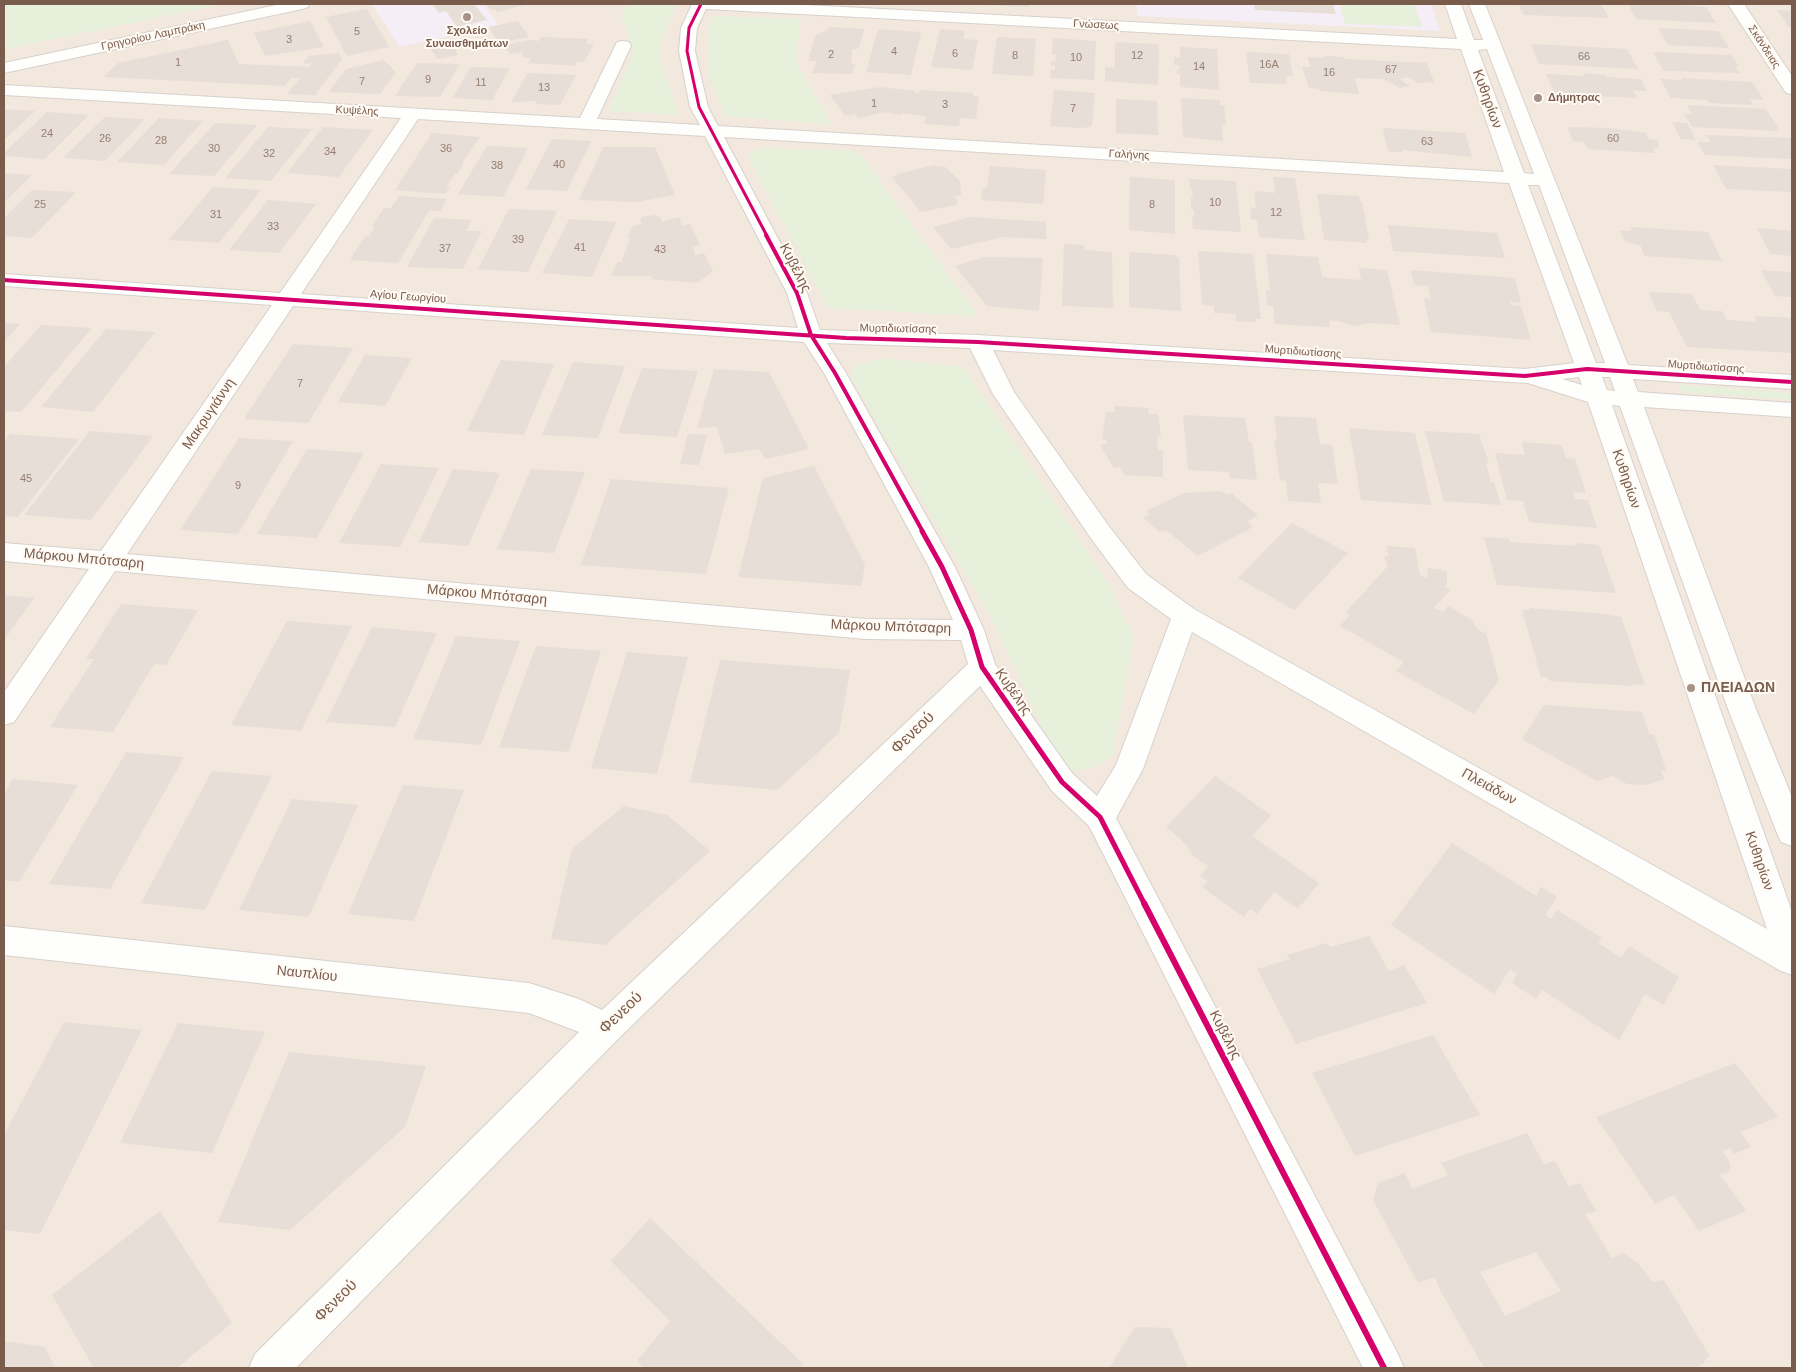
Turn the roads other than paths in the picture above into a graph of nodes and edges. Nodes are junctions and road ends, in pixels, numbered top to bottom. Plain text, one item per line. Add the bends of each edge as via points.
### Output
1 (302, 4) edge
2 (700, 4) edge
3 (1453, 4) edge
4 (1477, 4) edge
5 (1736, 4) edge
6 (1468, 44) junction
7 (1493, 45) junction
8 (622, 46) dead end
9 (4, 68) edge
10 (1792, 89) edge
11 (4, 90) edge
12 (413, 114) junction
13 (586, 124) junction
14 (711, 131) junction
15 (1516, 178) junction
16 (1546, 180) junction
17 (4, 280) edge
18 (287, 299) junction
19 (811, 336) junction
20 (978, 342) junction
21 (1587, 369) junction
22 (1618, 371) junction
23 (1525, 376) junction
24 (1792, 382) edge
25 (1598, 397) junction
26 (1629, 399) junction
27 (1792, 410) edge
28 (4, 552) edge
29 (108, 562) junction
30 (1185, 616) junction
31 (971, 630) junction
32 (982, 667) junction
33 (4, 714) edge
34 (1100, 817) junction
35 (1792, 833) edge
36 (4, 941) edge
37 (1792, 956) edge
38 (1792, 960) edge
39 (605, 1029) junction
40 (269, 1368) edge
41 (1384, 1368) edge

1 - 9 street, Γρηγορίου Λαμπράκη
2 - 6 street, Γνώσεως via 1120,19
2 - 14 street, Κυβέλης via 689,28 687,51 699,107
3 - 6 street, Κυθηρίων
4 - 7 street, Κυθηρίων
5 - 10 street, Σκάνδειας
6 - 7 street, Γνώσεως
6 - 15 street, Κυθηρίων
7 - 16 street, Κυθηρίων
8 - 13 street
11 - 12 street, Κυψέλης
12 - 13 street, Κυψέλης
12 - 18 street, Μακρυγιάννη
13 - 14 street, Κυψέλης
14 - 15 street, Γαλήνης
14 - 19 street, Κυβέλης via 797,293
15 - 16 street, Γαλήνης
15 - 21 street, Κυθηρίων
16 - 22 street, Κυθηρίων
17 - 18 street, Αγίου Γεωργίου
18 - 19 street, Αγίου Γεωργίου
18 - 29 street, Μακρυγιάννη
19 - 20 street, Μυρτιδιωτίσσης
19 - 31 street, Κυβέλης via 937,559
20 - 23 street, Μυρτιδιωτίσσης
20 - 30 street, Πλειάδων via 1004,394 1099,531 1137,581
21 - 22 street, Μυρτιδιωτίσσης
21 - 23 street, Μυρτιδιωτίσσης
21 - 25 street, Κυθηρίων
22 - 24 street, Μυρτιδιωτίσσης
22 - 26 street, Κυθηρίων
23 - 25 street, Μυρτιδιωτίσσης
25 - 26 street, Μυρτιδιωτίσσης
25 - 37 street, Κυθηρίων
26 - 27 street, Μυρτιδιωτίσσης
26 - 35 street, Κυθηρίων via 1742,709
28 - 29 street, Μάρκου Μπότσαρη
29 - 31 street, Μάρκου Μπότσαρη via 866,629
29 - 33 street, Μακρυγιάννη
30 - 34 street via 1129,769
30 - 38 street, Πλειάδων
31 - 32 street, Κυβέλης
32 - 34 street, Κυβέλης via 1062,782
32 - 39 street, Φενεού
34 - 41 street, Κυβέλης
36 - 39 street, Ναυπλίου via 529,998 579,1015
39 - 40 street, Φενεού

